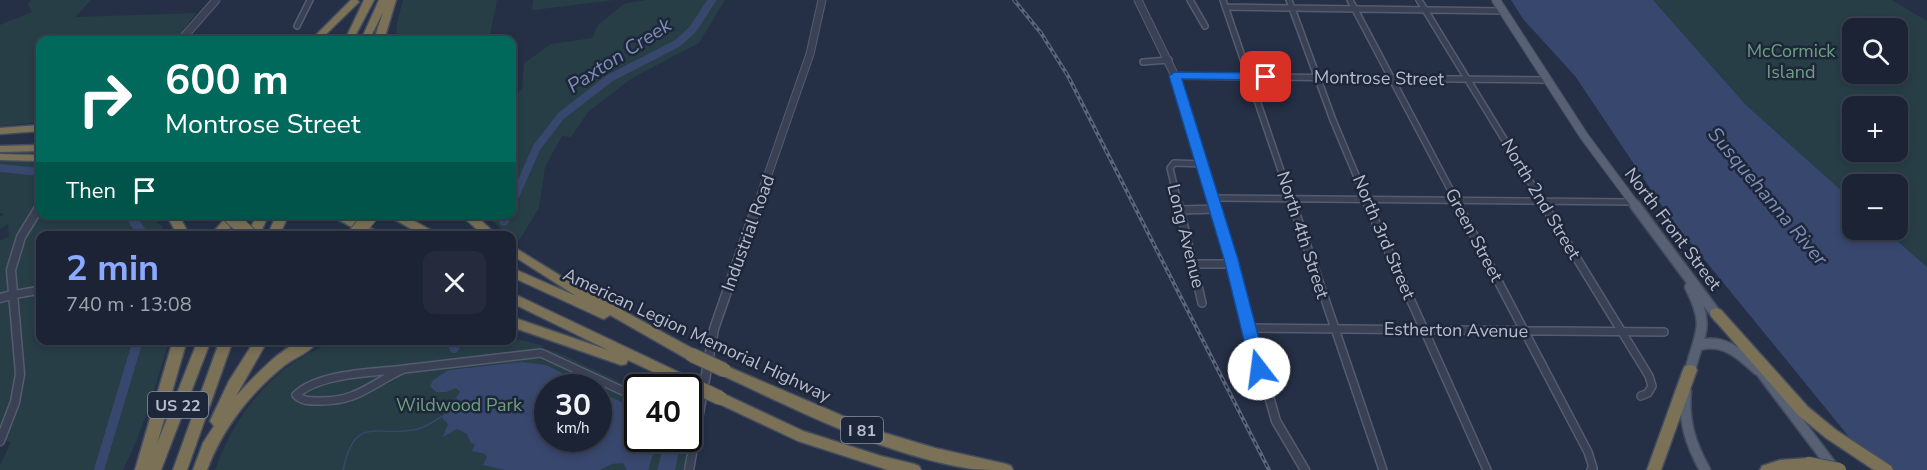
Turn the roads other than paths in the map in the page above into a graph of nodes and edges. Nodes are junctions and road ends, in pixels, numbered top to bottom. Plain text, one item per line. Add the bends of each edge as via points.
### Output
1 (216, 0) edge
2 (310, 0) edge
3 (369, 0) edge
4 (384, 0) edge
5 (391, 0) edge
6 (822, 0) edge
7 (1138, 0) edge
8 (1190, 0) edge
9 (1289, 0) edge
10 (1350, 0) edge
11 (1419, 0) edge
12 (1496, 0) edge
13 (355, 1) edge
14 (1225, 4) edge
15 (1292, 9) junction
16 (1355, 9) junction
17 (1425, 10) junction
18 (1503, 11) junction
19 (386, 20) junction
20 (297, 26) dead end
21 (1205, 26) dead end
22 (184, 36) edge
23 (319, 36) edge
24 (329, 36) edge
25 (351, 36) edge
26 (367, 36) edge
27 (381, 36) edge
28 (385, 36) edge
29 (1168, 60) junction
30 (1143, 62) dead end
31 (1175, 76) junction
32 (1250, 76) junction
33 (1317, 77) junction
34 (1391, 78) junction
35 (1467, 79) junction
36 (1547, 80) junction
37 (36, 129) edge
38 (0, 131) edge
39 (36, 135) edge
40 (0, 137) edge
41 (36, 148) edge
42 (0, 149) edge
43 (0, 157) edge
44 (36, 158) edge
45 (1203, 164) junction
46 (1214, 198) junction
47 (1291, 199) junction
48 (1368, 200) junction
49 (1456, 200) junction
50 (1543, 201) junction
51 (1635, 206) junction
52 (1216, 209) junction
53 (1180, 210) junction
54 (36, 212) edge
55 (231, 219) edge
56 (233, 219) edge
57 (344, 219) edge
58 (368, 219) edge
59 (401, 219) edge
60 (473, 219) edge
61 (221, 231) edge
62 (247, 231) edge
63 (358, 231) edge
64 (368, 231) edge
65 (425, 231) edge
66 (486, 231) edge
67 (516, 253) edge
68 (1193, 264) junction
69 (1232, 264) junction
70 (516, 274) edge
71 (36, 291) edge
72 (12, 296) junction
73 (0, 298) edge
74 (516, 300) edge
75 (1202, 303) dead end
76 (1716, 313) junction
77 (516, 323) edge
78 (1248, 328) junction
79 (1334, 329) junction
80 (1425, 330) junction
81 (1524, 331) junction
82 (1622, 332) junction
83 (1664, 332) dead end
84 (179, 345) edge
85 (203, 345) edge
86 (225, 345) edge
87 (259, 345) edge
88 (305, 345) edge
89 (1700, 345) junction
90 (692, 355) junction
91 (404, 369) junction
92 (1690, 370) junction
93 (657, 374) edge
94 (663, 374) edge
95 (1762, 374) junction
96 (624, 391) edge
97 (702, 392) edge
98 (702, 396) edge
99 (1641, 396) dead end
100 (0, 441) edge
101 (208, 450) junction
102 (692, 452) edge
103 (1653, 466) edge
104 (142, 470) edge
105 (154, 470) edge
106 (180, 470) edge
107 (201, 470) edge
108 (688, 470) edge
109 (914, 470) edge
110 (1006, 470) edge
111 (1305, 470) edge
112 (1383, 470) edge
113 (1487, 470) edge
114 (1591, 470) edge
115 (1705, 470) edge
116 (1767, 470) edge
117 (1837, 470) edge
118 (1886, 470) edge

1 - 22 street
2 - 20 street
3 - 25 highway
4 - 26 highway
5 - 19 highway
6 - 98 street, Industrial Road via 810,54 714,329
7 - 29 street
8 - 21 street
9 - 15 street, North 3rd Street
10 - 16 street, Green Street
11 - 17 street, North 2nd Street
12 - 18 main road, North Front Street
13 - 23 highway
13 - 24 highway
14 - 15 street
14 - 32 street, North 4th Street
15 - 16 street
15 - 33 street, North 3rd Street
16 - 17 street
16 - 34 street, Green Street
17 - 18 street
17 - 35 street, North 2nd Street
18 - 36 main road, North Front Street
19 - 27 highway
19 - 28 highway
29 - 30 street
29 - 31 street
31 - 32 street, Montrose Street
31 - 45 street
32 - 33 street, Montrose Street
32 - 47 street, North 4th Street
33 - 34 street, Montrose Street
33 - 48 street, North 3rd Street
34 - 35 street, Montrose Street
34 - 49 street, Green Street
35 - 36 street, Montrose Street
35 - 50 street, North 2nd Street
36 - 51 main road, North Front Street
37 - 38 highway
39 - 40 highway
41 - 42 highway
43 - 44 highway
45 - 46 street
45 - 53 street, Long Avenue via 1170,166
46 - 47 street
46 - 52 street
47 - 48 street
47 - 79 street, North 4th Street
48 - 49 street
48 - 80 street, North 3rd Street
49 - 50 street
49 - 81 street, Green Street
50 - 51 street
50 - 82 street, North 2nd Street
51 - 76 main road, North Front Street
51 - 89 main road via 1699,304 1704,322
52 - 53 street
52 - 69 street
53 - 68 street, Long Avenue
54 - 72 street via 16,248 11,270
55 - 61 highway
56 - 62 highway, bridge
57 - 64 highway
58 - 63 highway, bridge
59 - 65 highway
60 - 66 highway
67 - 90 highway
68 - 69 street
68 - 75 street, Long Avenue
69 - 78 street
70 - 90 highway, American Legion Memorial Highway / I 81
71 - 72 street
72 - 73 street
72 - 100 street via 19,381
74 - 94 highway
76 - 95 main road, North Front Street
76 - 118 highway via 1783,390 1817,422
77 - 93 highway
78 - 79 street, Estherton Avenue
78 - 111 street via 1276,421
79 - 80 street, Estherton Avenue
79 - 112 street, North 4th Street
80 - 81 street, Estherton Avenue
80 - 113 street, North 3rd Street
81 - 82 street, Estherton Avenue
81 - 114 street, Green Street via 1588,452
82 - 83 street, Estherton Avenue
82 - 99 street, North 2nd Street via 1652,386
84 - 104 highway
85 - 105 highway, US 22
86 - 106 highway, US 22
87 - 101 highway via 227,397
88 - 101 highway via 253,384 229,413
89 - 92 main road
89 - 95 main road via 1711,342 1728,348
90 - 110 highway, American Legion Memorial Highway / I 81, bridge via 882,438
91 - 91 street via 312,382 296,394 305,400 345,401
91 - 96 street via 539,353
92 - 103 highway
92 - 115 main road via 1684,412 1686,428
95 - 117 main road, North Front Street
97 - 109 highway, I 81, bridge via 798,435
101 - 107 highway
102 - 108 street, Industrial Road
116 - 117 highway, bridge via 1791,464

